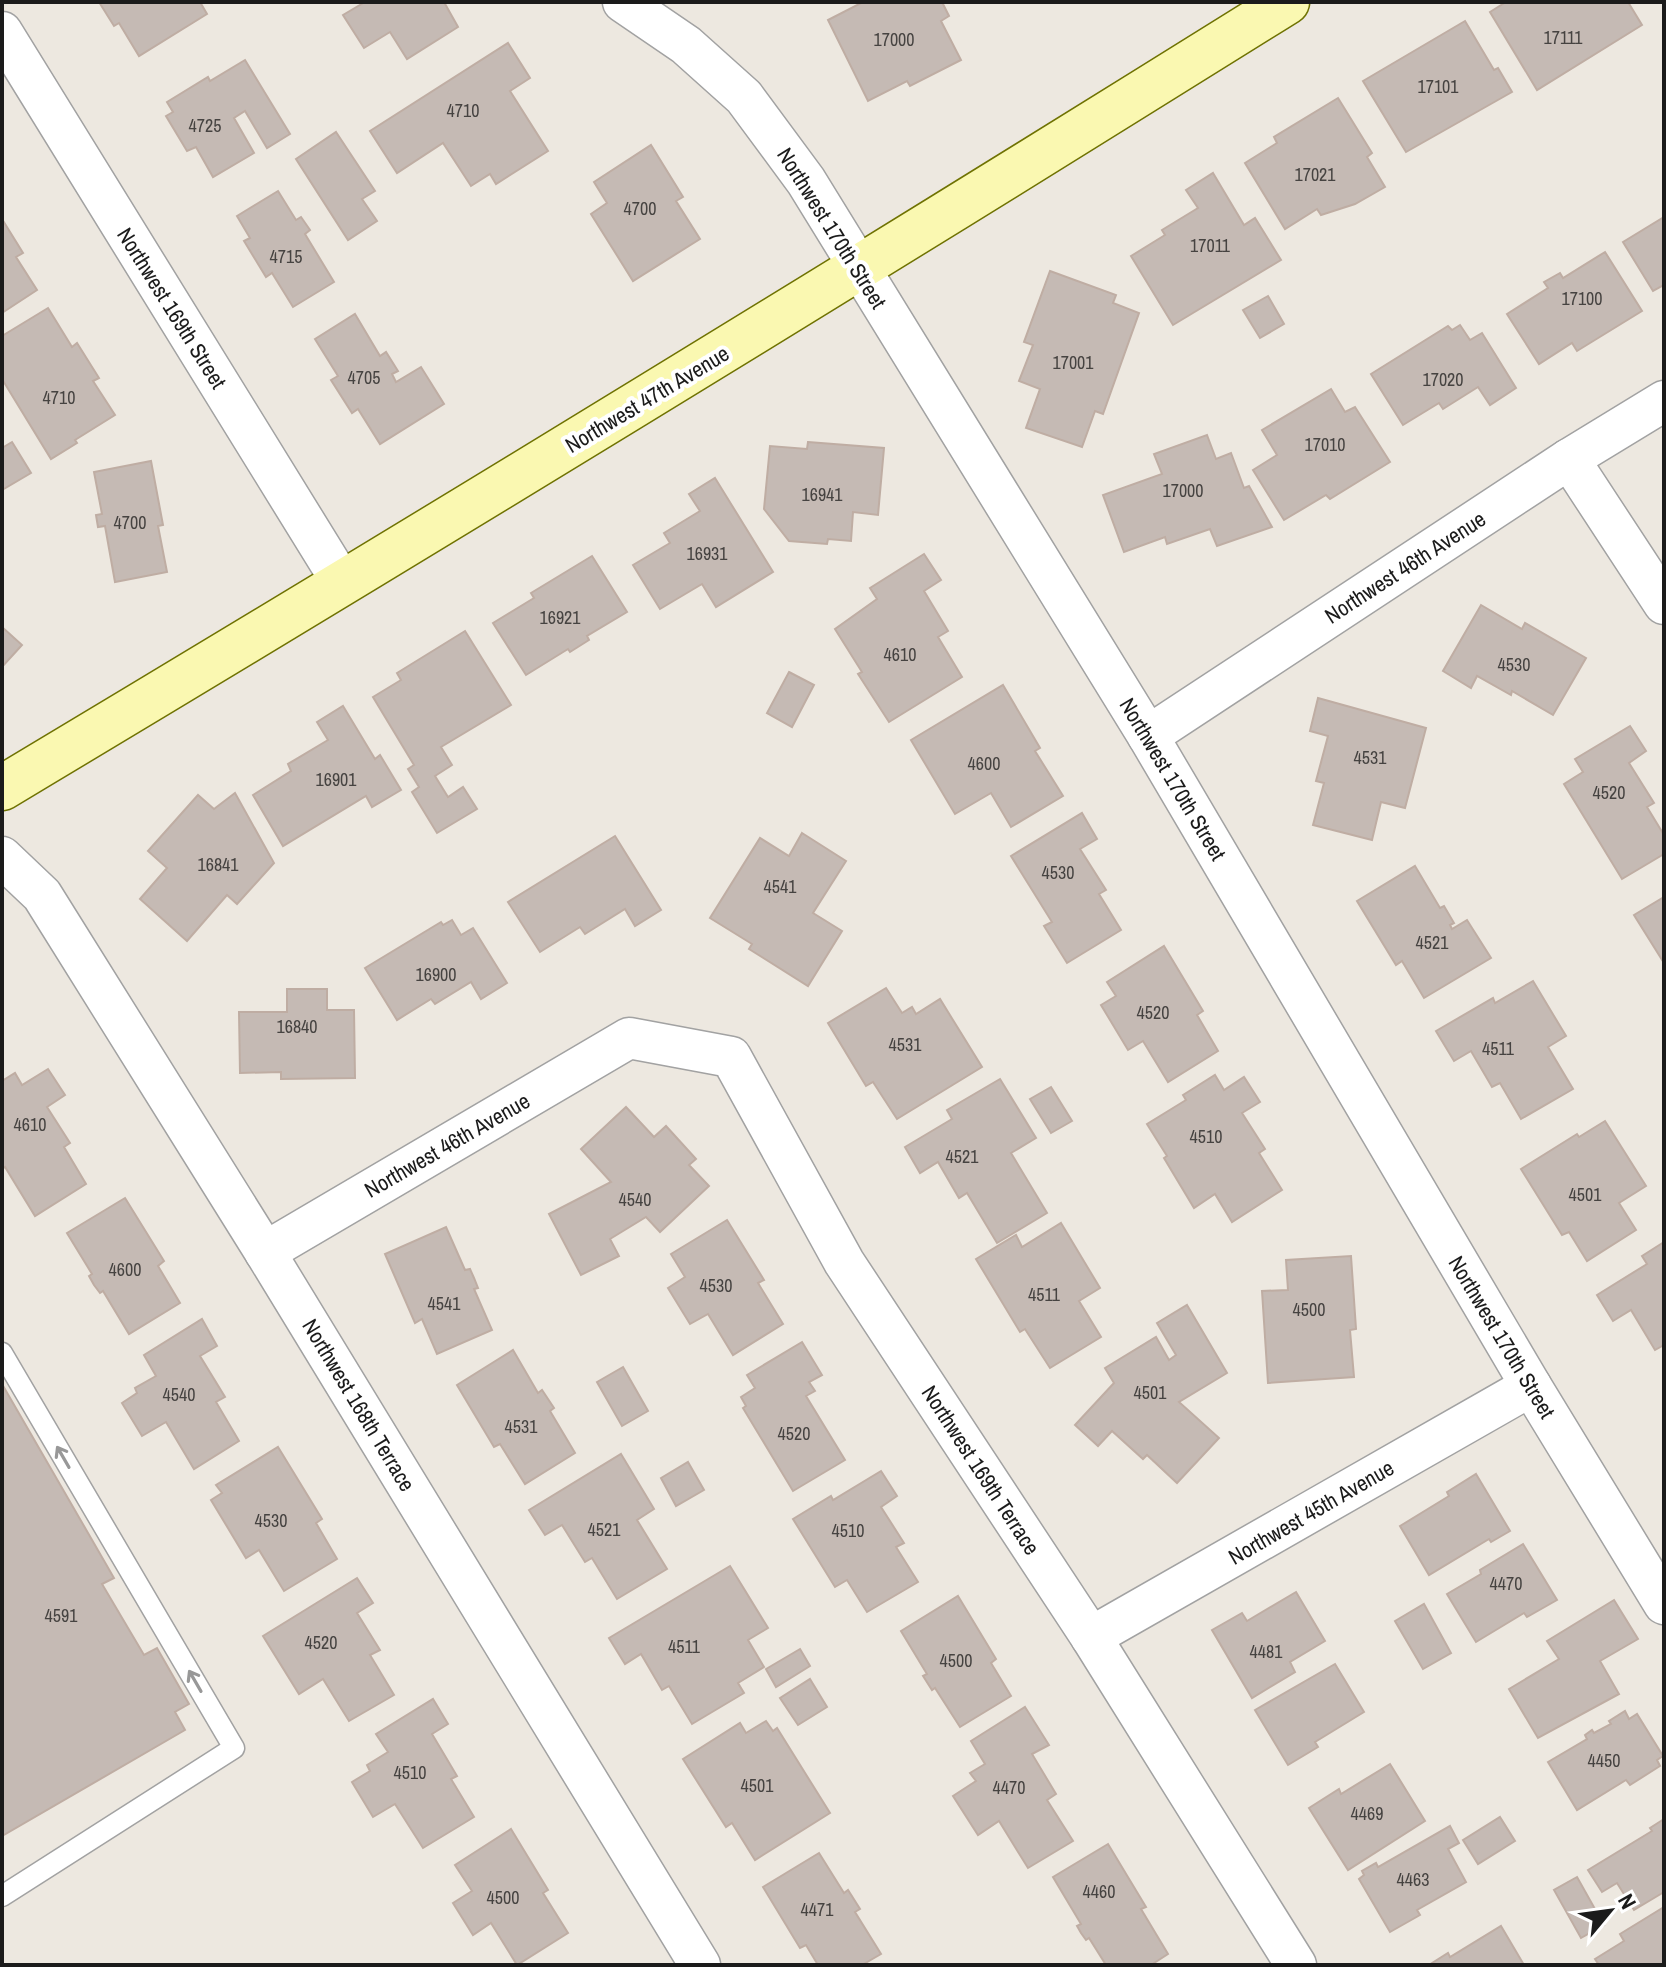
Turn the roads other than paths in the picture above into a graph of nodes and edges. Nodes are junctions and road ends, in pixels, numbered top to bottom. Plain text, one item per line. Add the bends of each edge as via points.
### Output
1 (623, 2) edge
2 (1287, 2) edge
3 (2, 32) edge
4 (858, 270) junction
5 (1664, 401) edge
6 (1569, 459) junction
7 (343, 584) junction
8 (1664, 604) edge
9 (1148, 736) junction
10 (2, 788) edge
11 (2, 857) edge
12 (629, 1038) joint
13 (265, 1252) junction
14 (2, 1353) edge
15 (1531, 1386) junction
16 (1664, 1604) edge
17 (1091, 1637) junction
18 (2, 1896) edge
19 (700, 1965) edge
20 (1296, 1965) edge

1 - 4 street, Northwest 170th Street via 686,45 744,97 806,181
2 - 4 main road, Northwest 47th Avenue
3 - 7 street, Northwest 169th Street
4 - 7 main road, Northwest 47th Avenue
4 - 9 street, Northwest 170th Street
5 - 6 street, Northwest 46th Avenue
6 - 8 street
6 - 9 street, Northwest 46th Avenue
7 - 10 main road, Northwest 47th Avenue
9 - 15 street, Northwest 170th Street
11 - 13 street, Northwest 168th Terrace via 42,895
12 - 13 street, Northwest 46th Avenue
12 - 17 street, Northwest 169th Terrace via 731,1057 844,1262
13 - 19 street, Northwest 168th Terrace
18 -> 14 lane via 234,1748
15 - 16 street, Northwest 170th Street
15 - 17 street, Northwest 45th Avenue
17 - 20 street, Northwest 169th Terrace

